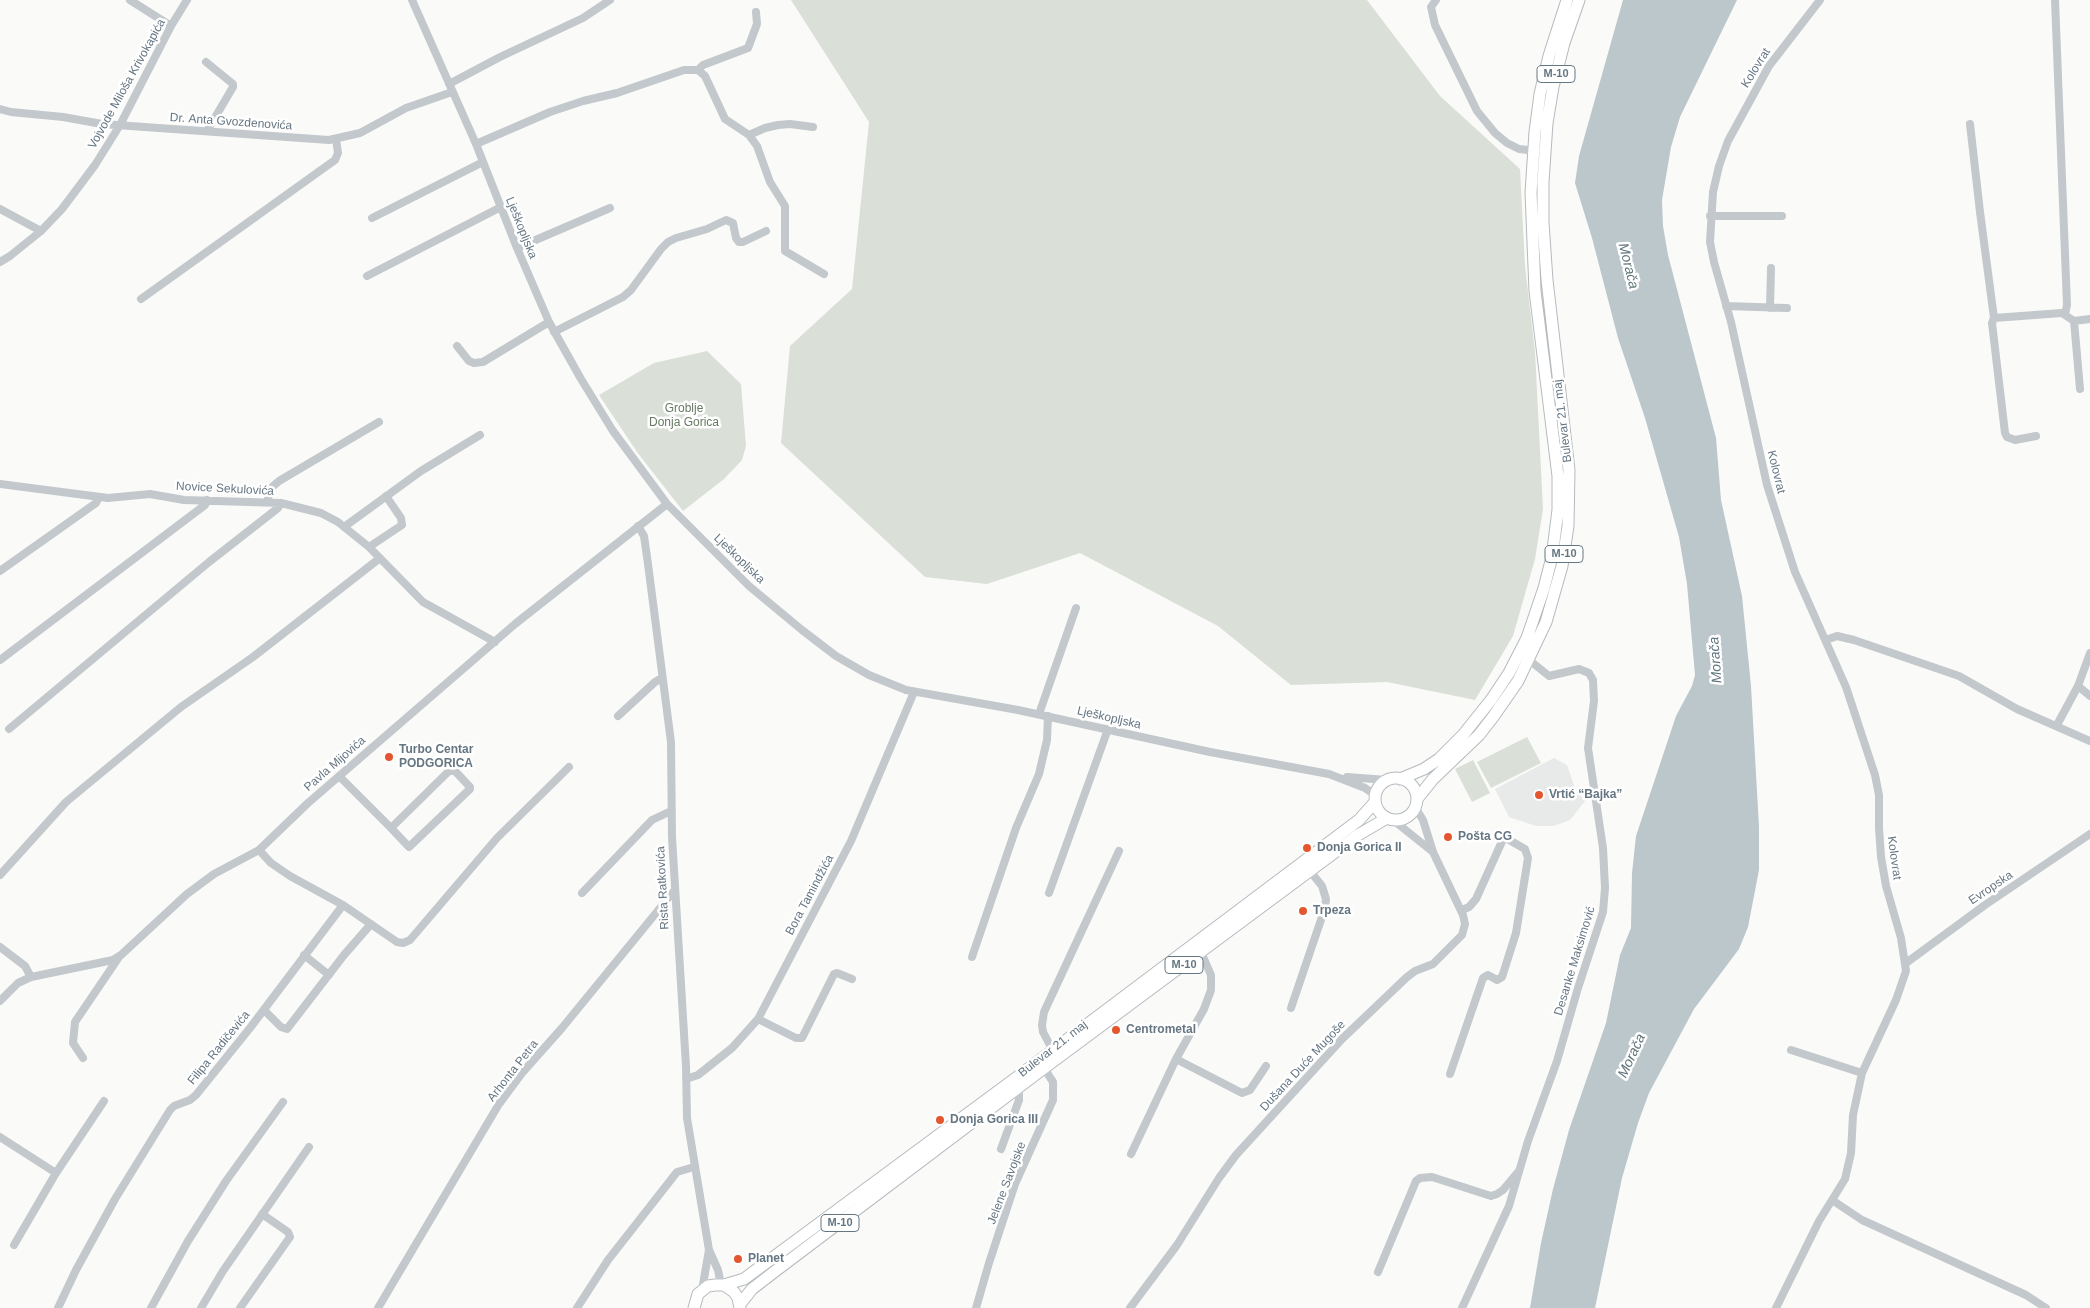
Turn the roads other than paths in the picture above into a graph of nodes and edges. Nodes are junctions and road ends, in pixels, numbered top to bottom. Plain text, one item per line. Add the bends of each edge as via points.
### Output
1 (130, 0) edge
2 (187, 0) edge
3 (412, 0) edge
4 (610, 0) edge
5 (1436, 0) edge
6 (1562, 0) edge
7 (1567, 0) edge
8 (1579, 0) edge
9 (1820, 0) edge
10 (2055, 0) edge
11 (756, 12) dead end
12 (171, 26) junction
13 (206, 62) dead end
14 (698, 70) junction
15 (450, 88) junction
16 (1540, 94) junction
17 (0, 109) edge
18 (1970, 124) dead end
19 (120, 125) junction
20 (813, 127) dead end
21 (207, 131) junction
22 (749, 136) junction
23 (336, 139) junction
24 (476, 144) junction
25 (1539, 151) junction
26 (483, 162) junction
27 (501, 207) junction
28 (610, 208) dead end
29 (0, 209) edge
30 (1710, 216) junction
31 (1782, 216) dead end
32 (372, 218) dead end
33 (41, 231) junction
34 (766, 231) dead end
35 (516, 248) junction
36 (0, 262) edge
37 (1772, 268) dead end
38 (824, 274) dead end
39 (367, 276) dead end
40 (142, 299) dead end
41 (1726, 306) junction
42 (1770, 308) junction
43 (1786, 308) dead end
44 (2066, 314) junction
45 (1994, 318) junction
46 (2090, 319) edge
47 (2074, 321) junction
48 (549, 322) junction
49 (554, 332) junction
50 (457, 346) dead end
51 (2080, 389) dead end
52 (379, 422) dead end
53 (480, 435) dead end
54 (2036, 436) dead end
55 (0, 484) edge
56 (386, 496) junction
57 (99, 497) junction
58 (207, 500) junction
59 (267, 502) junction
60 (281, 503) junction
61 (667, 504) junction
62 (638, 526) junction
63 (344, 527) junction
64 (369, 547) junction
65 (380, 558) junction
66 (0, 571) edge
67 (1076, 608) dead end
68 (1826, 640) junction
69 (495, 642) junction
70 (2090, 653) edge
71 (1528, 659) junction
72 (0, 660) edge
73 (662, 678) junction
74 (2078, 686) junction
75 (914, 692) junction
76 (2090, 696) edge
77 (1039, 714) junction
78 (618, 716) dead end
79 (1048, 716) junction
80 (2057, 725) junction
81 (9, 729) dead end
82 (1108, 729) junction
83 (2090, 741) edge
84 (569, 767) dead end
85 (339, 776) junction
86 (1340, 777) junction
87 (1400, 779) junction
88 (1387, 780) junction
89 (1375, 798) junction
90 (1416, 803) junction
91 (671, 811) junction
92 (1390, 819) junction
93 (391, 828) junction
94 (2090, 834) edge
95 (259, 850) junction
96 (1119, 851) dead end
97 (1433, 852) junction
98 (1, 870) edge
99 (1310, 871) junction
100 (674, 891) junction
101 (582, 893) dead end
102 (1049, 893) dead end
103 (343, 905) junction
104 (1462, 910) junction
105 (371, 924) junction
106 (0, 947) edge
107 (1201, 952) junction
108 (304, 956) junction
109 (119, 957) junction
110 (972, 957) dead end
111 (1906, 963) junction
112 (329, 975) junction
113 (31, 976) junction
114 (852, 979) dead end
115 (0, 1001) edge
116 (1292, 1008) dead end
117 (264, 1010) junction
118 (758, 1019) junction
119 (1052, 1049) junction
120 (1791, 1050) dead end
121 (83, 1058) dead end
122 (1176, 1059) junction
123 (1266, 1066) dead end
124 (1044, 1068) junction
125 (1862, 1073) junction
126 (1450, 1074) dead end
127 (686, 1079) junction
128 (1019, 1087) junction
129 (104, 1101) dead end
130 (283, 1102) dead end
131 (0, 1137) edge
132 (309, 1147) dead end
133 (1001, 1148) dead end
134 (1131, 1154) dead end
135 (694, 1167) junction
136 (1520, 1171) junction
137 (56, 1173) junction
138 (1832, 1200) junction
139 (262, 1214) junction
140 (14, 1245) dead end
141 (708, 1250) junction
142 (1378, 1272) dead end
143 (722, 1285) junction
144 (702, 1290) junction
145 (740, 1306) edge
146 (693, 1307) edge
147 (58, 1308) edge
148 (151, 1308) edge
149 (201, 1308) edge
150 (240, 1308) edge
151 (378, 1308) edge
152 (577, 1308) edge
153 (976, 1308) edge
154 (1130, 1308) edge
155 (1462, 1308) edge
156 (1776, 1308) edge
157 (2046, 1308) edge

1 - 12 street
2 - 12 street, Vojvode Miloša Krivokapića
3 - 15 street, Lješkopljska
4 - 15 street, Dr. Anta Gvozdenovića via 583,18 500,57
5 - 25 street via 1431,7 1435,25 1476,111 1508,143 1520,149
6 - 16 street via 1545,54
7 - 16 main road, Bulevar 21. maj / M-10
8 - 25 main road, Bulevar 21. maj / M-10 via 1552,87
9 - 30 street, Kolovrat via 1774,60 1733,129 1719,166
10 - 44 street
11 - 14 street via 757,24 748,48 703,65
12 - 19 street, Vojvode Miloša Krivokapića
13 - 21 street via 233,84
14 - 22 street via 705,76 725,119
14 - 24 street via 684,70 550,112
15 - 23 street, Dr. Anta Gvozdenovića via 360,133
15 - 24 street, Lješkopljska
16 - 25 main road, Bulevar 21. maj / M-10
17 - 19 street, Dr. Anta Gvozdenovića
18 - 45 street
19 - 21 street, Dr. Anta Gvozdenovića
19 - 33 street, Vojvode Miloša Krivokapića via 79,187
20 - 22 street via 778,125
21 - 23 street, Dr. Anta Gvozdenovića
22 - 38 street via 757,146 770,182 785,206 785,251
23 - 40 street via 338,153 335,160
24 - 26 street, Lješkopljska
25 - 71 main road, Bulevar 21. maj / M-10 via 1544,248 1567,451 1569,508 1566,546 1557,588 1546,622
25 - 87 main road, Bulevar 21. maj / M-10 via 1532,219 1535,291 1558,476 1558,510 1552,557 1529,632 1491,700 1439,759
26 - 27 street, Lješkopljska
26 - 32 street
27 - 35 street, Lješkopljska
27 - 39 street
28 - 35 street
29 - 33 street
30 - 31 street
30 - 41 street, Kolovrat via 1710,242
33 - 36 street, Vojvode Miloša Krivokapića
34 - 49 street via 739,242 733,223 726,220 676,238 661,249 623,297
35 - 48 street, Lješkopljska
37 - 42 street
41 - 42 street
41 - 68 street, Kolovrat via 1767,485 1795,572
42 - 43 street
44 - 45 street
44 - 47 street
45 - 54 street via 1992,327 2005,433 2007,438 2014,440
46 - 47 street
47 - 51 street
48 - 49 street, Lješkopljska
48 - 50 street via 482,362 468,361
49 - 61 street, Lješkopljska via 613,431
52 - 59 street via 278,481 271,488
53 - 56 street
55 - 57 street, Novice Sekulovića
56 - 63 street
56 - 64 street via 401,518 402,525
57 - 58 street, Novice Sekulovića via 150,494
57 - 66 street via 96,503
58 - 59 street, Novice Sekulovića
58 - 72 street via 205,505
59 - 60 street, Novice Sekulovića
60 - 63 street, Novice Sekulovića via 321,514
60 - 81 street
61 - 62 street, Pavla Mijovića
61 - 75 street, Lješkopljska via 749,586 816,641 869,676
62 - 69 street, Pavla Mijovića
62 - 73 street, Rista Ratkovića via 643,533 648,564
63 - 64 street, Novice Sekulovića
64 - 65 street, Novice Sekulovića
65 - 69 street, Novice Sekulovića via 423,602
65 - 98 street via 253,657 181,707 66,802
67 - 77 street
68 - 80 street via 1837,636 1854,640 1959,676 2017,708
68 - 111 street, Kolovrat via 1849,695 1877,780 1881,857
69 - 85 street, Pavla Mijovića
70 - 74 street
71 - 90 main road, Bulevar 21. maj / M-10 via 1518,681 1493,717 1431,781
71 - 136 street, Desanke Maksimović via 1549,676 1579,669 1589,673 1593,680 1594,701 1588,748 1603,848 1605,888 1601,924
73 - 78 street
73 - 91 street, Rista Ratkovića via 671,742
74 - 76 street
74 - 80 street
75 - 77 street, Lješkopljska
75 - 118 street, Bora Tamindžića via 852,841
77 - 79 street, Lješkopljska
79 - 82 street, Lješkopljska
79 - 110 street via 1047,740 1039,774 1016,828
80 - 83 street
82 - 86 street, Lješkopljska
82 - 102 street
84 - 105 street via 497,838 410,940 397,942
85 - 93 street
85 - 95 street, Pavla Mijovića
86 - 88 street, Lješkopljska
86 - 89 street, Lješkopljska via 1365,788
87 - 88 main road, Bulevar 21. maj / M-10
87 - 90 main road via 1412,786
88 - 89 main road, Bulevar 21. maj / M-10
89 - 92 main road via 1377,808
89 - 119 main road, Bulevar 21. maj / M-10 via 1359,820
90 - 92 main road, Bulevar 21. maj / M-10 via 1406,817
90 - 97 street, Dušana Duće Mugoše
91 - 100 street, Rista Ratkovića
91 - 101 street via 652,820
92 - 97 street, Dušana Duće Mugoše
92 - 99 main road, Bulevar 21. maj / M-10 via 1358,835
93 - 93 street via 409,847 470,786 454,770 449,771
94 - 111 street, Evropska via 1984,905
95 - 103 street via 290,876
95 - 109 street, Pavla Mijovića via 214,874 187,894
96 - 119 street via 1044,1012 1043,1032
97 - 104 street, Dušana Duće Mugoše
99 - 107 main road, Bulevar 21. maj / M-10
99 - 116 street via 1322,886 1325,908
100 - 127 street, Rista Ratkovića
100 - 151 street, Arhonta Petra via 499,1104
103 - 105 street
103 - 108 street, Filipa Radičevića
104 - 126 street via 1476,898 1504,837 1525,849 1528,858 1518,923 1510,951 1500,979 1488,975 1483,978
104 - 154 street, Dušana Duće Mugoše via 1465,924 1458,940 1430,966 1407,977 1342,1039 1242,1149
105 - 112 street
106 - 113 street via 25,966
107 - 122 street via 1212,975 1211,990
107 - 124 main road, Bulevar 21. maj / M-10
108 - 112 street
108 - 117 street, Filipa Radičevića
109 - 113 street
109 - 121 street, Pavla Mijovića via 75,1022 73,1043
111 - 125 street via 1896,1000
112 - 117 street via 287,1029
113 - 115 street via 18,983
114 - 118 street via 834,974 802,1038
117 - 147 street, Filipa Radičevića via 196,1095 170,1110 115,1199
118 - 127 street, Bora Tamindžića via 732,1048 698,1074
119 - 143 main road, Bulevar 21. maj / M-10 via 744,1279
120 - 125 street
122 - 123 street via 1242,1093 1250,1090
122 - 134 street
124 - 128 main road, Bulevar 21. maj / M-10
124 - 153 street, Jelene Savojske via 1053,1082 1053,1100 1015,1184
125 - 138 street via 1852,1115 1850,1160 1845,1179
127 - 135 street, Rista Ratkovića via 686,1111
128 - 133 street via 1019,1100
128 - 145 main road, Bulevar 21. maj / M-10 via 752,1289
129 - 137 street
130 - 148 street via 226,1180
131 - 137 street
132 - 139 street
135 - 141 street, Rista Ratkovića
135 - 152 street via 677,1172 608,1260
136 - 142 street via 1503,1190 1491,1196 1432,1177 1420,1178
136 - 155 street, Desanke Maksimović via 1503,1220
137 - 140 street
138 - 156 street via 1818,1221
138 - 157 street via 1862,1220 2026,1294
139 - 149 street
139 - 150 street via 288,1232 290,1237
141 - 143 street, Rista Ratkovića
141 - 144 street, Rista Ratkovića
143 - 144 main road, Bulevar 21. maj / M-10 via 714,1284
143 - 145 main road, Bulevar 21. maj / M-10 via 734,1292
144 - 146 main road

